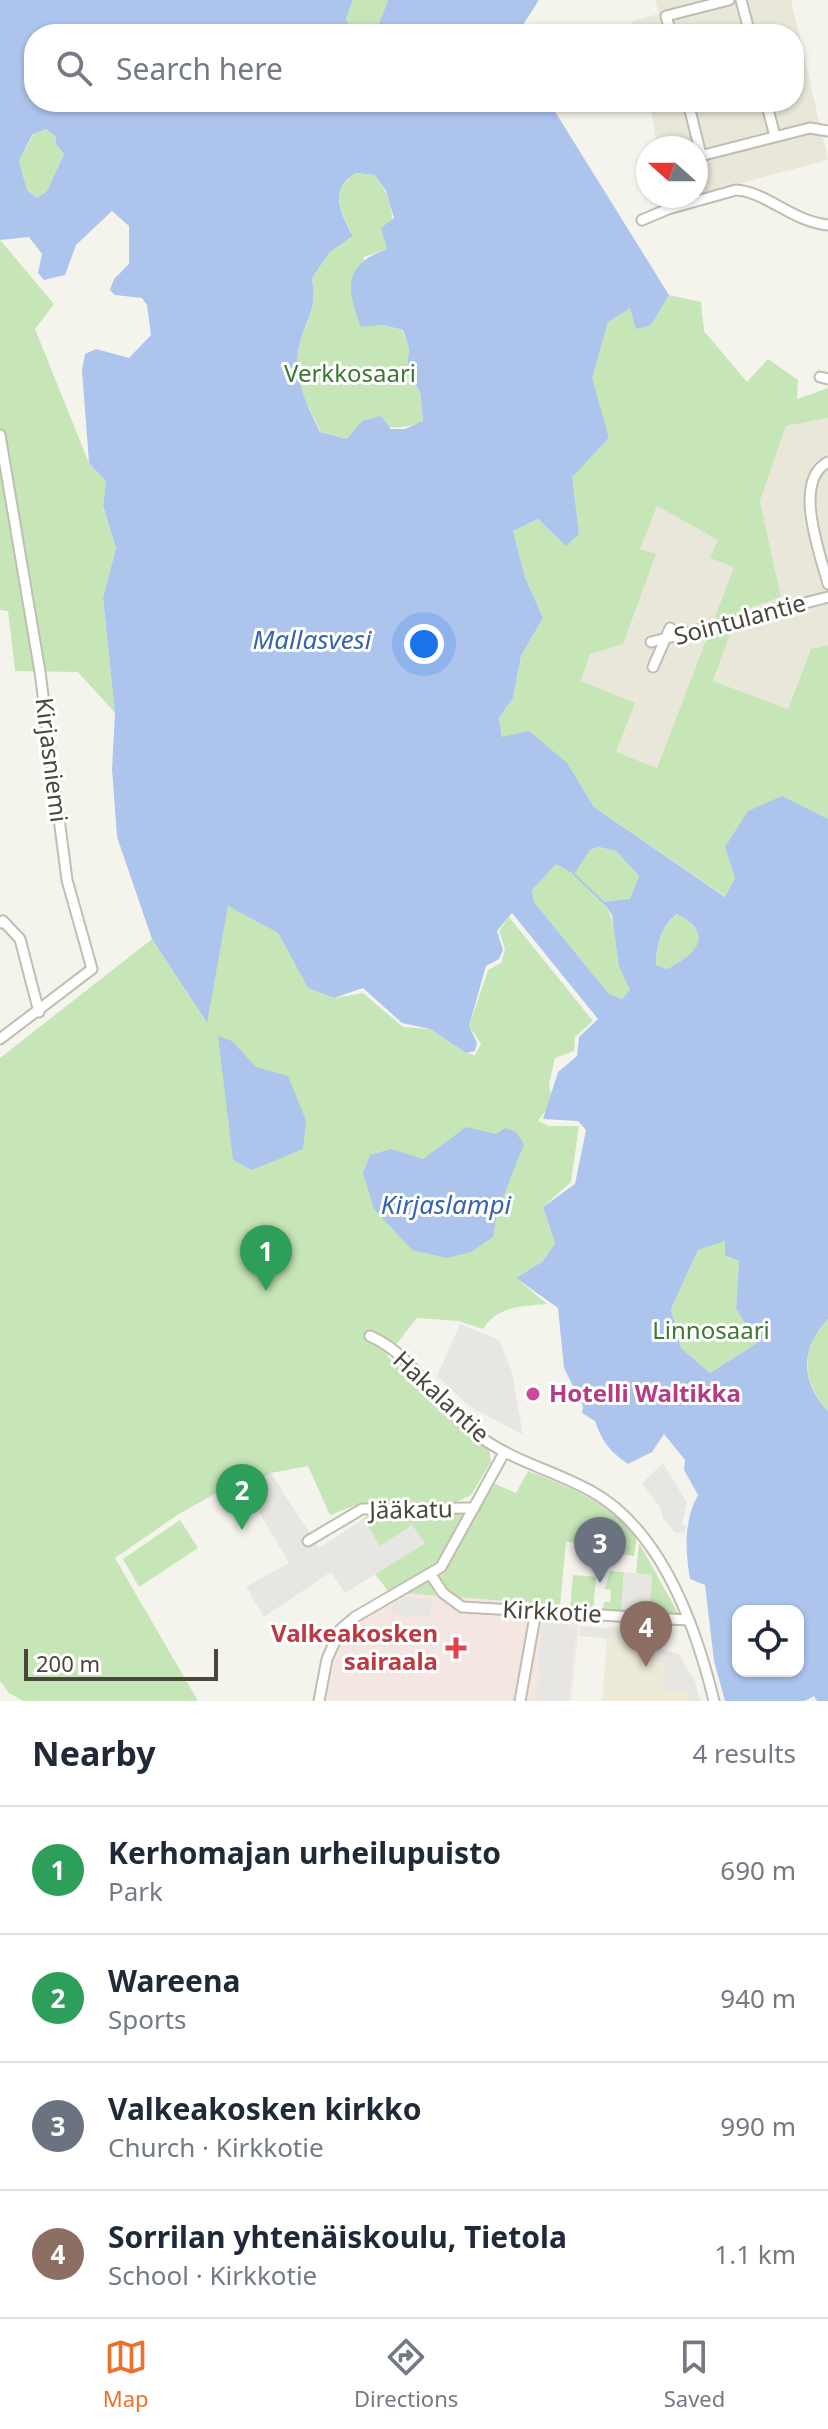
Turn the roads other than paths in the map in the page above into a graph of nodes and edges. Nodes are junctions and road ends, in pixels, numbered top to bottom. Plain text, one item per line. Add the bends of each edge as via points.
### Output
1 (729, 0) edge
2 (741, 0) edge
3 (668, 24) edge
4 (747, 24) edge
5 (690, 112) edge
6 (769, 112) edge
7 (828, 131) edge
8 (695, 136) edge
9 (775, 136) junction
10 (708, 154) edge
11 (642, 220) dead end
12 (828, 225) edge
13 (0, 435) edge
14 (828, 462) edge
15 (828, 584) edge
16 (828, 597) edge
17 (670, 628) dead end
18 (667, 639) junction
19 (651, 642) dead end
20 (653, 667) dead end
21 (0, 923) edge
22 (39, 1012) junction
23 (0, 1039) edge
24 (370, 1336) dead end
25 (504, 1453) junction
26 (474, 1508) junction
27 (308, 1541) dead end
28 (431, 1575) junction
29 (536, 1611) junction
30 (688, 1620) junction
31 (319, 1701) edge
32 (520, 1701) edge
33 (714, 1701) edge

1 - 3 street via 666,16
2 - 4 street
5 - 8 street
6 - 9 street
7 - 9 street via 810,128
9 - 10 street
11 - 12 street via 736,190 748,191 791,216
13 - 22 street, Kirjasniemi via 40,672 67,880 92,969
14 - 15 street via 819,467 811,486 809,511
16 - 18 street, Sointulantie
17 - 18 street
18 - 19 street, Sointulantie
18 - 20 street
21 - 22 street via 20,939
22 - 23 street, Kirjasniemi
24 - 25 street, Hakalantie via 412,1368 469,1429
25 - 26 street
25 - 30 street, Hakalantie via 589,1490 623,1515 654,1553
26 - 27 street, Jääkatu via 362,1509
26 - 28 street via 441,1567
28 - 29 street, Kirkkotie via 462,1607
28 - 31 street via 346,1623 333,1642
29 - 30 street, Kirkkotie
29 - 32 street
30 - 33 street, Hakalantie

